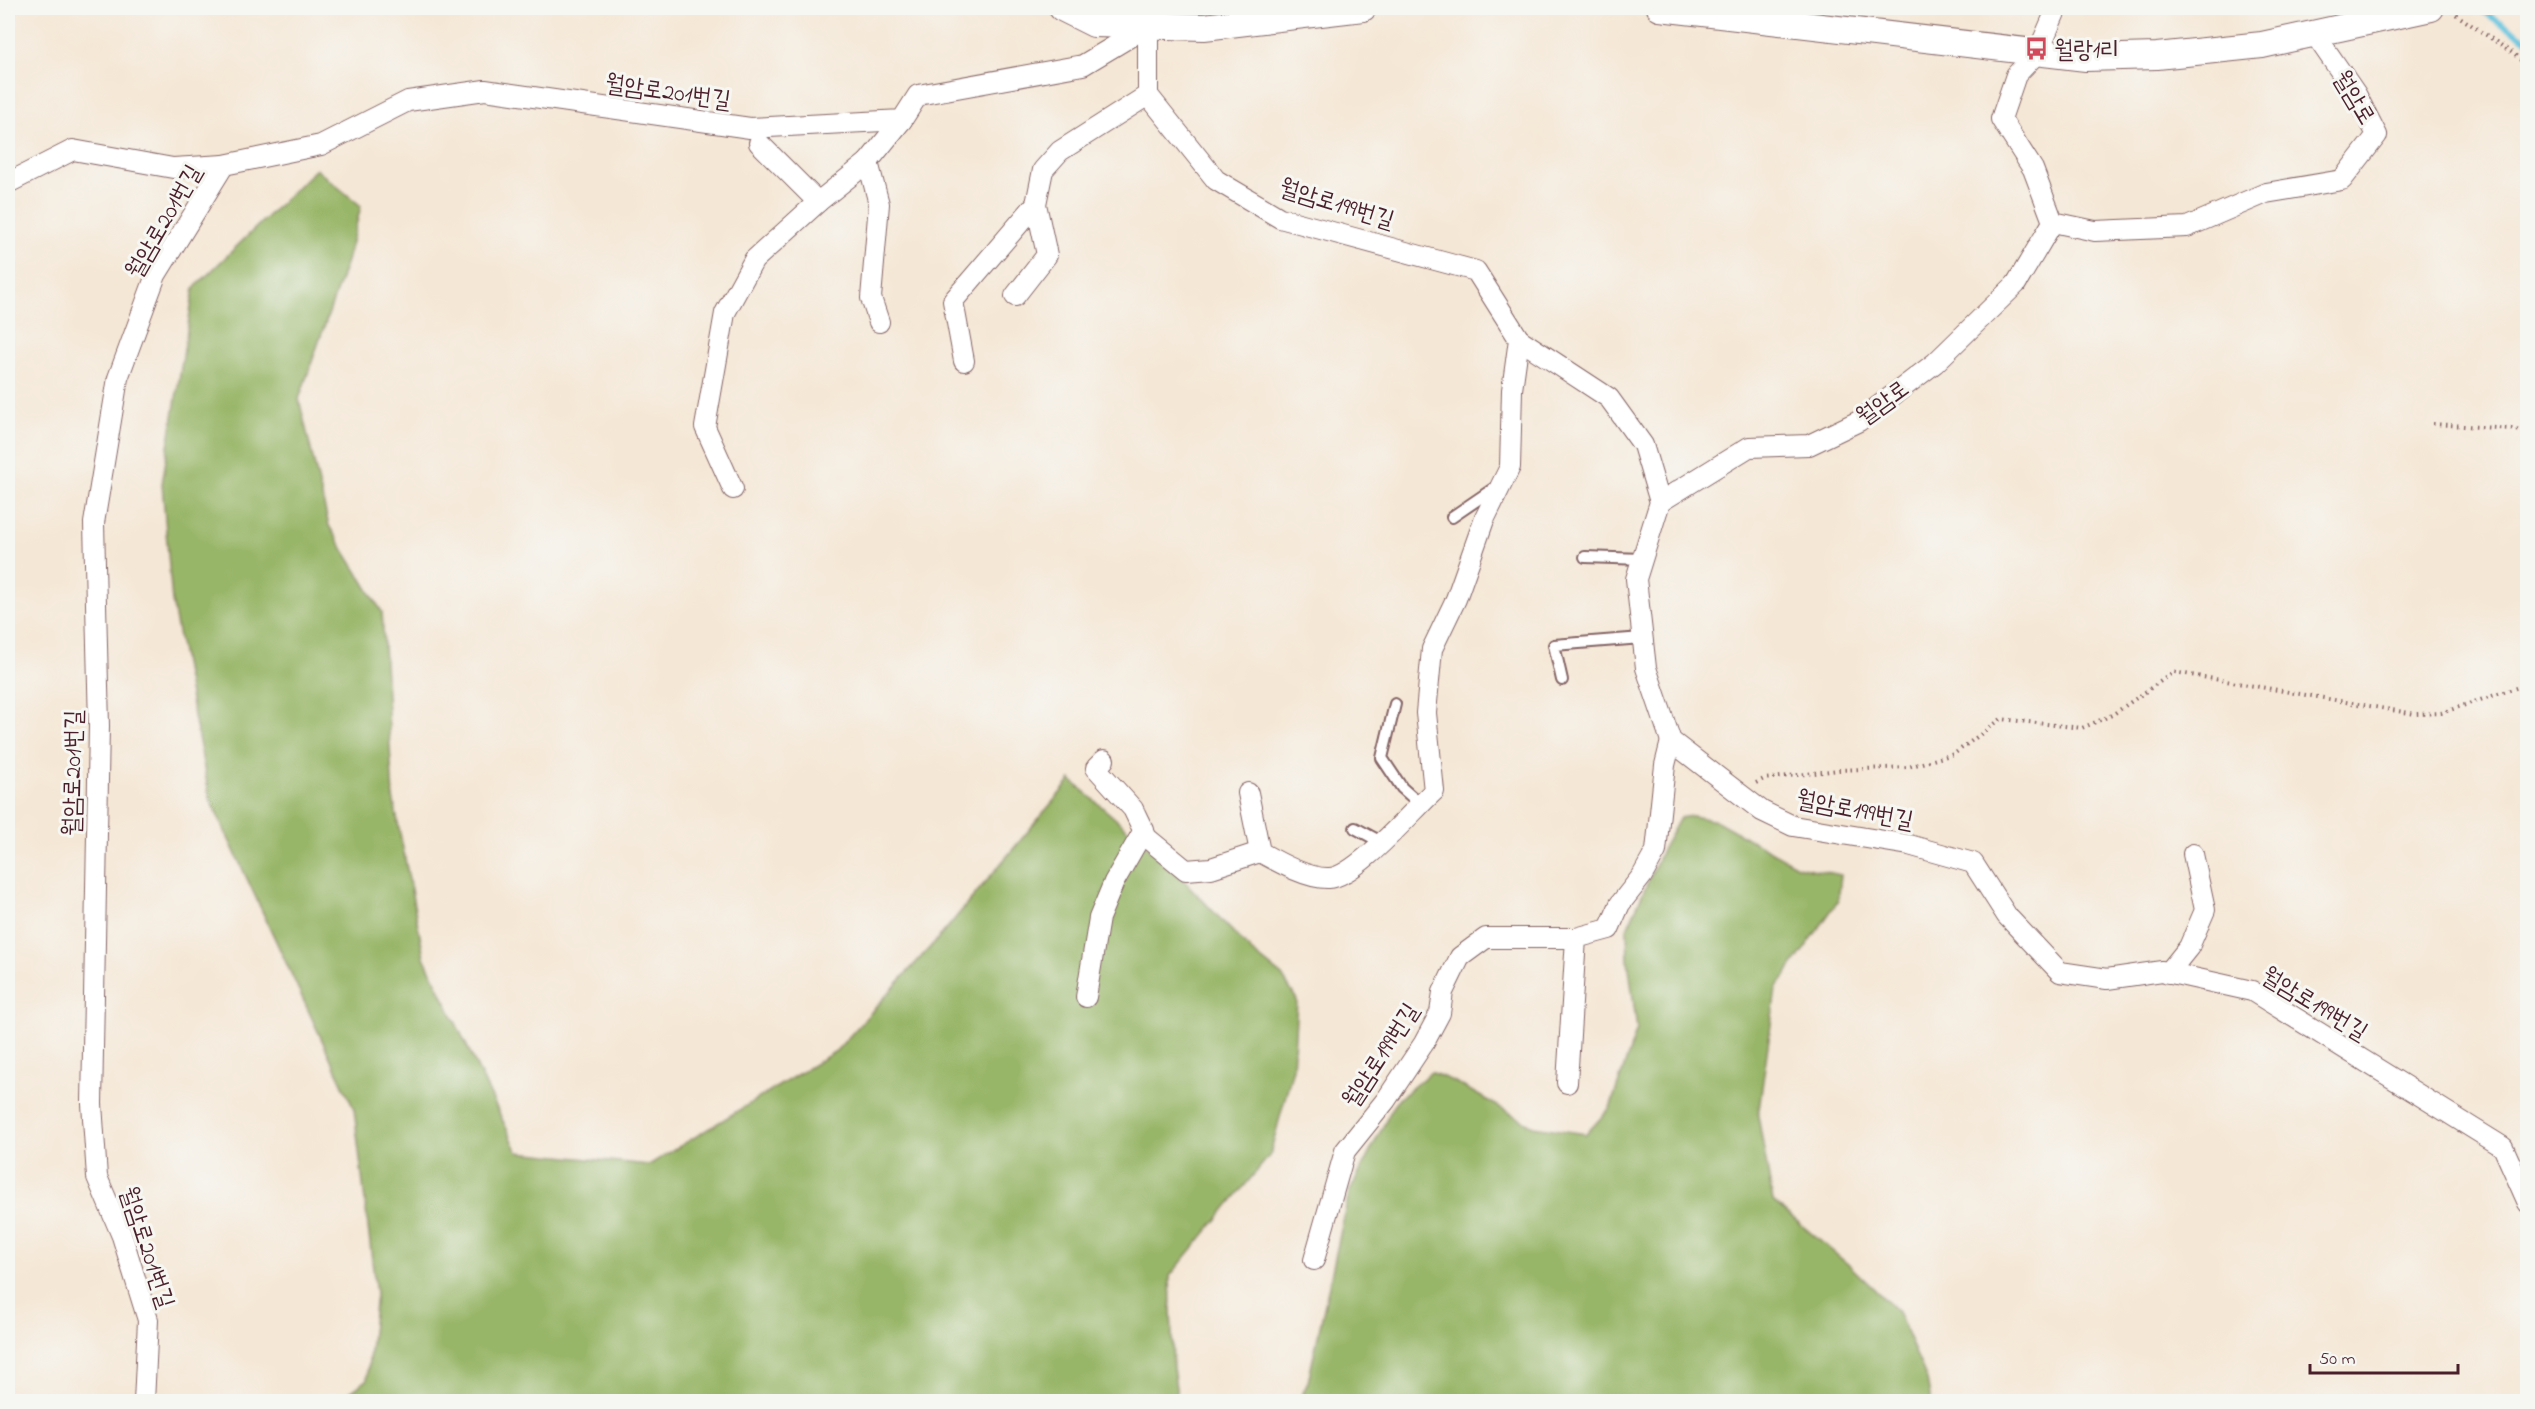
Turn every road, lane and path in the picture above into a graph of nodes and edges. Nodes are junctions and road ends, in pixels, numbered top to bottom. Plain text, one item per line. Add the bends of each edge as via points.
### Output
1 (1062, 8) edge
2 (1363, 8) edge
3 (1660, 8) edge
4 (2057, 8) edge
5 (2432, 8) edge
6 (2446, 8) edge
7 (1312, 11) edge
8 (1148, 26) junction
9 (2314, 33) junction
10 (2038, 52) junction
11 (2528, 67) edge
12 (1148, 95) junction
13 (902, 120) junction
14 (759, 143) dead end
15 (868, 162) junction
16 (224, 165) junction
17 (8, 183) edge
18 (818, 202) junction
19 (1036, 204) junction
20 (2053, 222) junction
21 (1015, 296) dead end
22 (879, 322) dead end
23 (1519, 339) junction
24 (964, 361) dead end
25 (2433, 424) dead end
26 (2528, 430) edge
27 (1503, 481) junction
28 (733, 489) dead end
29 (1660, 502) junction
30 (1452, 517) dead end
31 (1585, 557) dead end
32 (1642, 559) junction
33 (1642, 638) junction
34 (1562, 680) dead end
35 (2528, 684) edge
36 (1395, 704) dead end
37 (1671, 741) junction
38 (1104, 760) dead end
39 (1736, 791) junction
40 (1248, 793) dead end
41 (1420, 804) junction
42 (1355, 828) dead end
43 (1144, 831) junction
44 (1381, 842) junction
45 (1260, 852) junction
46 (2193, 854) dead end
47 (1576, 938) junction
48 (2168, 973) junction
49 (1086, 997) dead end
50 (1567, 1083) dead end
51 (2528, 1203) edge
52 (1314, 1260) dead end
53 (144, 1401) edge

1 - 8 street via 1094,24
2 - 7 street
3 - 10 street
4 - 10 street
5 - 9 street
6 - 11 path
7 - 8 street via 1204,27
8 - 12 street
8 - 13 street via 1083,65 918,94
9 - 10 street via 2262,45 2157,56 2086,58
9 - 20 street, 월암로 via 2356,94 2377,135 2342,180 2266,193 2187,227 2095,231
10 - 20 street via 2016,75 2001,118 2033,169
12 - 19 street via 1060,151 1043,170
12 - 23 street, 월암로199번길 via 1216,180 1280,218 1476,271
13 - 15 street
13 - 16 street, 월암로201번길 via 750,128 485,90 408,101 321,145
14 - 18 street
15 - 18 street
15 - 22 street via 879,204 871,298
16 - 17 street, 월암로201번길 via 173,168 73,150
16 - 53 street, 월암로201번길 via 156,275 118,378 94,523 99,726 92,1104 97,1177 122,1236 148,1320
18 - 28 street via 754,260 725,313 705,427
19 - 21 street via 1047,255
19 - 24 street via 953,302
20 - 29 street, 월암로 via 2016,284 1935,363 1859,421 1809,445 1749,447
23 - 27 street via 1512,390 1510,467
23 - 29 street, 월암로199번길 via 1609,398 1643,445
25 - 26 path
27 - 30 lane
27 - 41 street via 1432,649 1426,713 1434,790
29 - 32 street
31 - 32 lane
32 - 33 street via 1636,579
33 - 34 lane via 1554,645
33 - 37 street via 1646,669
35 - 39 path via 2441,713 2415,714 2174,672 2112,715 2082,728 2001,719 1954,754 1908,767 1764,779
36 - 41 lane via 1382,758 1402,788
37 - 39 street, 월암로199번길
37 - 47 street, 월암로199번길 via 1656,851 1620,904 1609,929
38 - 43 street via 1096,768 1132,809
39 - 48 street, 월암로199번길 via 1762,812 1793,826 1909,845 1973,863 2007,916 2060,972 2107,979
40 - 45 street
41 - 44 street
42 - 44 lane
43 - 45 street via 1186,870 1211,868
43 - 49 street via 1114,882 1099,918
44 - 45 street via 1352,870 1329,878 1290,868
46 - 48 street via 2205,910 2189,947
47 - 50 street
47 - 52 street, 월암로199번길 via 1486,938 1460,957 1443,992 1440,1013 1424,1042 1386,1100 1345,1151
48 - 51 street, 월암로199번길 via 2252,991 2503,1148

